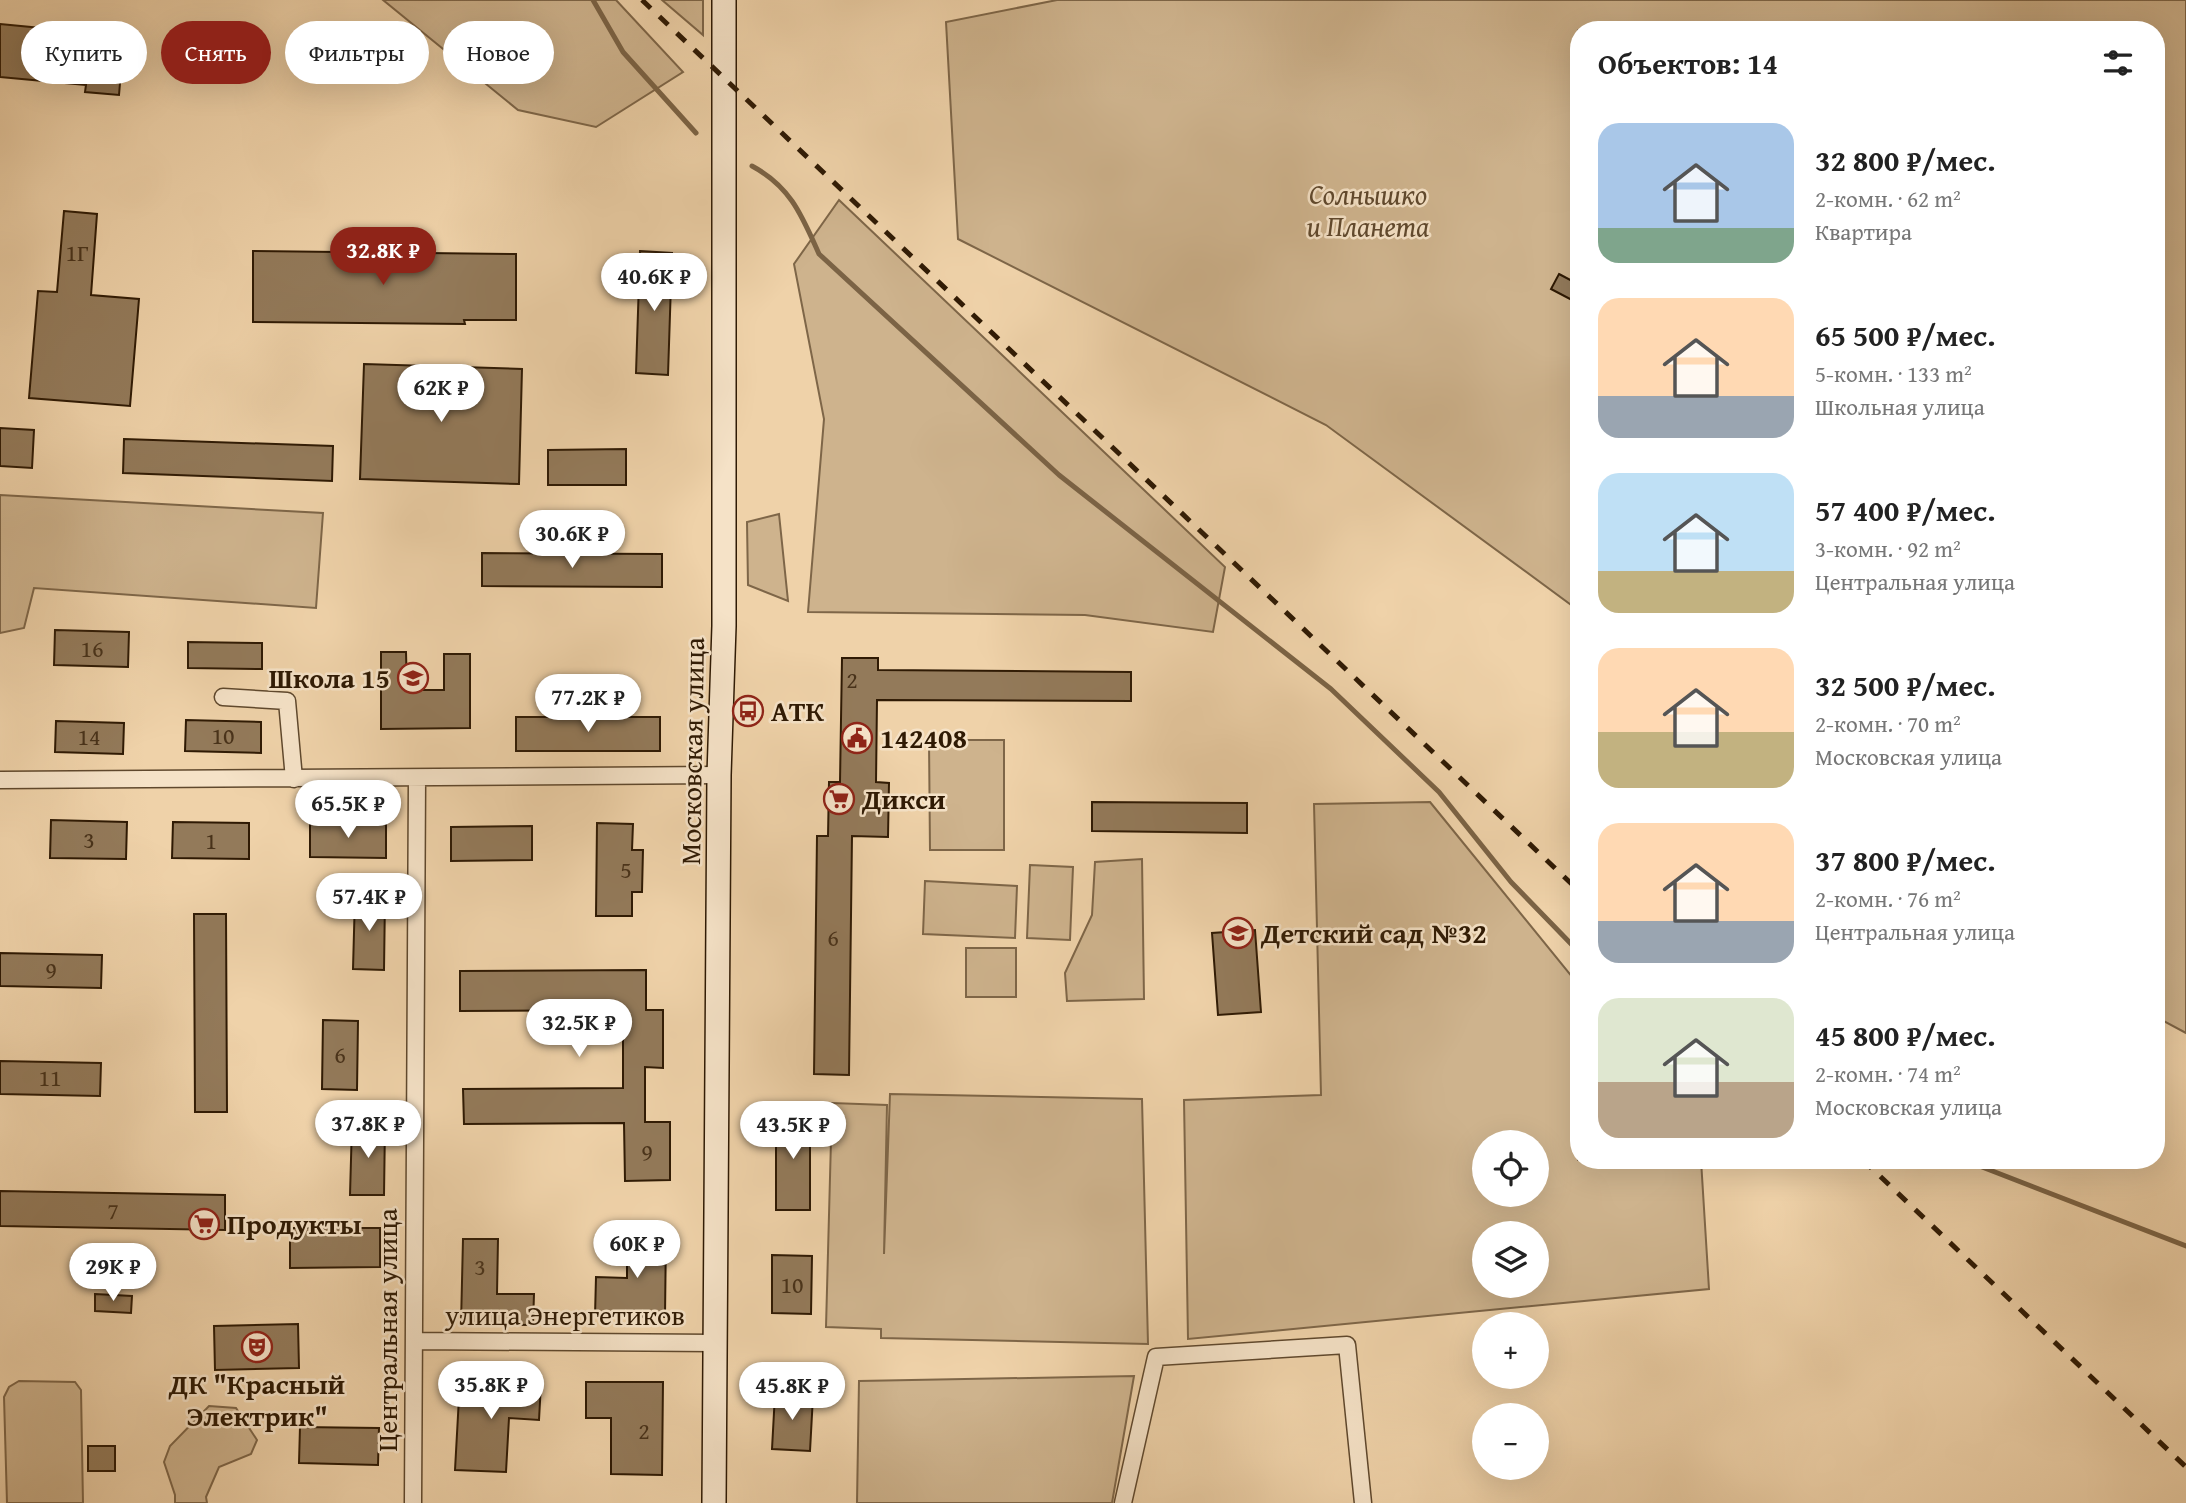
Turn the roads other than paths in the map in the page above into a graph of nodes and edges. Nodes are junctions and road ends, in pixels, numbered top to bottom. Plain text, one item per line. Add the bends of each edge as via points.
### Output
1 (724, 0) edge
2 (223, 697) dead end
3 (719, 775) junction
4 (294, 779) junction
5 (418, 779) junction
6 (0, 780) edge
7 (414, 1341) junction
8 (715, 1343) junction
9 (413, 1503) edge
10 (714, 1503) edge
11 (1123, 1503) edge
12 (1363, 1503) edge

1 - 3 street, Московская улица via 724,626
2 - 4 street via 287,701
3 - 5 street
3 - 8 street, Московская улица
4 - 5 street
4 - 6 street
5 - 7 street, Центральная улица
7 - 8 street, улица Энергетиков
7 - 9 street, Центральная улица
8 - 10 street, Московская улица
11 - 12 street via 1156,1357 1348,1345

